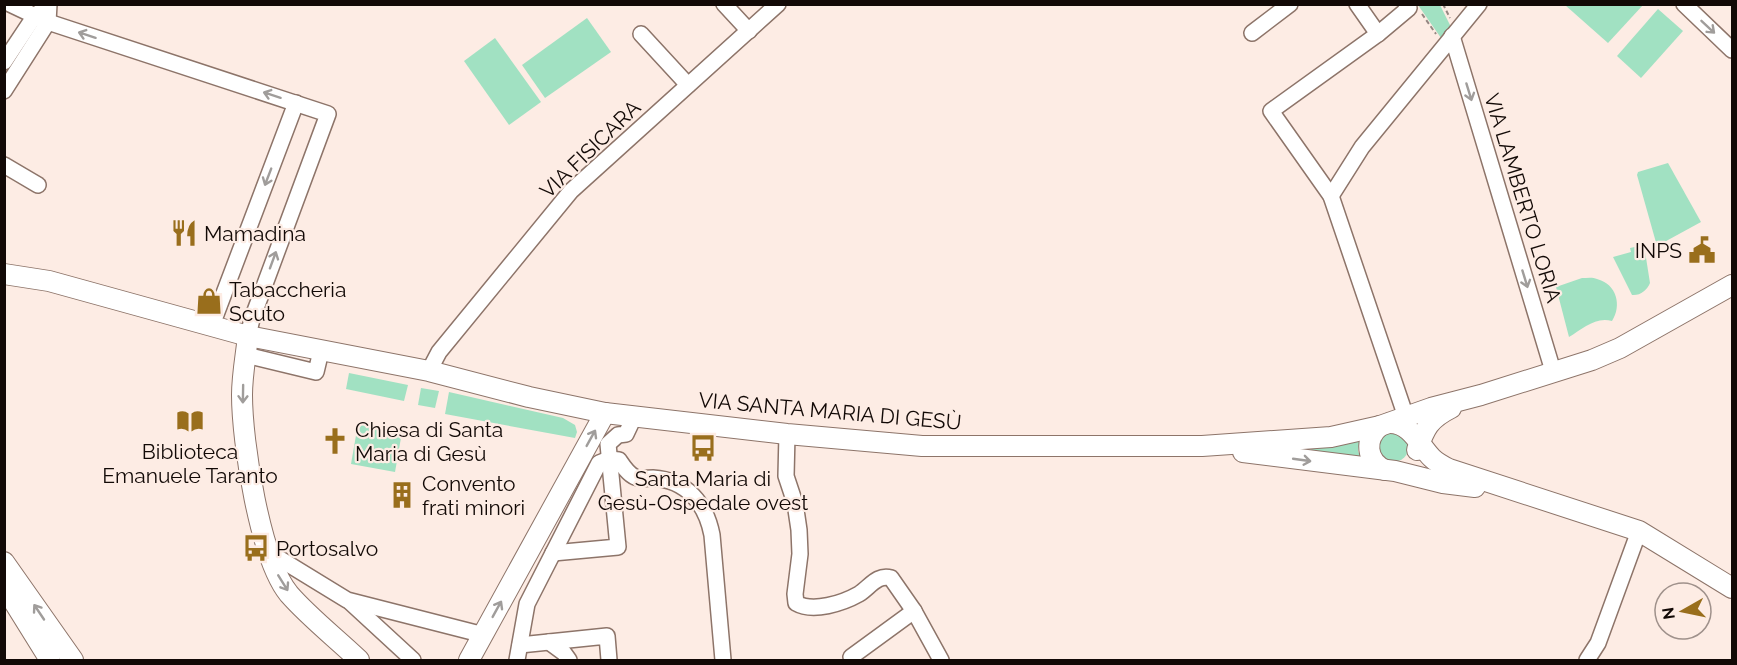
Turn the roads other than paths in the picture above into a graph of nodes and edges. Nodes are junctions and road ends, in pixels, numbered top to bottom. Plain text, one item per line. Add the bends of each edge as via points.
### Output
1 (10, 4) edge
2 (49, 4) edge
3 (724, 4) edge
4 (778, 4) edge
5 (1290, 4) edge
6 (1357, 4) edge
7 (1406, 4) edge
8 (1479, 4) edge
9 (1684, 4) edge
10 (41, 20) junction
11 (749, 31) junction
12 (1252, 33) dead end
13 (641, 34) dead end
14 (1378, 34) junction
15 (1448, 41) junction
16 (1732, 50) edge
17 (4, 62) edge
18 (688, 86) junction
19 (4, 91) edge
20 (296, 103) junction
21 (4, 165) edge
22 (38, 185) dead end
23 (1331, 196) junction
24 (4, 260) edge
25 (4, 274) edge
26 (49, 281) junction
27 (1732, 285) edge
28 (212, 325) junction
29 (247, 345) junction
30 (326, 352) junction
31 (429, 371) junction
32 (1553, 371) junction
33 (1481, 395) junction
34 (529, 397) junction
35 (605, 413) junction
36 (634, 417) junction
37 (1392, 422) junction
38 (787, 434) junction
39 (1417, 444) junction
40 (1202, 446) junction
41 (609, 459) junction
42 (1390, 470) junction
43 (1516, 492) junction
44 (1639, 531) junction
45 (267, 551) junction
46 (553, 553) junction
47 (4, 562) edge
48 (4, 586) edge
49 (1732, 588) edge
50 (347, 600) junction
51 (914, 611) junction
52 (484, 634) junction
53 (549, 642) junction
54 (519, 655) edge
55 (851, 657) dead end
56 (50, 660) edge
57 (73, 660) edge
58 (359, 660) edge
59 (413, 660) edge
60 (469, 660) edge
61 (569, 660) edge
62 (609, 660) edge
63 (723, 660) edge
64 (941, 660) edge
65 (1587, 660) edge

1 - 10 street
2 - 10 street
3 - 11 street
4 - 11 street, VIA FISICARA
5 - 12 street
6 - 14 street
7 - 14 street via 1409,8
8 - 15 street
9 -> 16 street
10 - 17 street
10 - 19 street
20 -> 10 street
11 - 18 street, VIA FISICARA
13 - 18 street
14 - 23 street via 1271,111
15 - 23 street via 1362,147
15 -> 32 street, VIA LAMBERTO LORIA
18 - 31 street, VIA FISICARA via 572,190 439,352
20 -> 28 street
29 -> 20 street via 252,319 328,114
21 - 22 street
23 - 37 street
24 - 26 main road
25 - 26 main road
26 - 28 main road
27 - 32 main road via 1620,348
28 - 29 main road
29 - 30 main road
29 -> 45 main road via 242,394 245,437
30 - 31 main road
30 - 34 main road via 426,381
31 - 34 main road
32 - 33 main road
33 - 37 main road
33 - 39 main road via 1432,419
34 - 35 main road, VIA SANTA MARIA DI GESÙ
35 - 36 main road, VIA SANTA MARIA DI GESÙ
52 -> 35 main road
36 - 38 main road, VIA SANTA MARIA DI GESÙ
36 - 41 street via 626,434 618,435 608,444
37 - 39 main road via 1406,426
37 - 40 main road via 1331,437
37 - 42 main road via 1372,434 1369,450 1376,464
38 - 40 main road, VIA SANTA MARIA DI GESÙ via 922,446
38 - 51 street via 787,483 799,530 796,603 816,607 847,600 885,576 891,578
39 - 42 main road via 1412,462 1402,470
39 - 43 main road via 1449,469
40 -> 42 main road
41 - 46 street via 599,463
41 - 46 street via 618,547
41 - 63 street via 619,460 633,477 680,484 703,507 712,535
42 - 43 main road via 1443,483
43 - 44 main road
44 - 49 main road
44 - 65 street via 1598,643
45 - 50 street
45 -> 58 main road via 289,593
46 - 54 street via 527,604
57 -> 47 main road
48 - 56 main road
50 - 52 street
50 - 59 street
51 - 55 street
51 - 64 street
52 - 60 main road
53 - 54 street
53 - 61 street
53 - 62 street via 607,636

